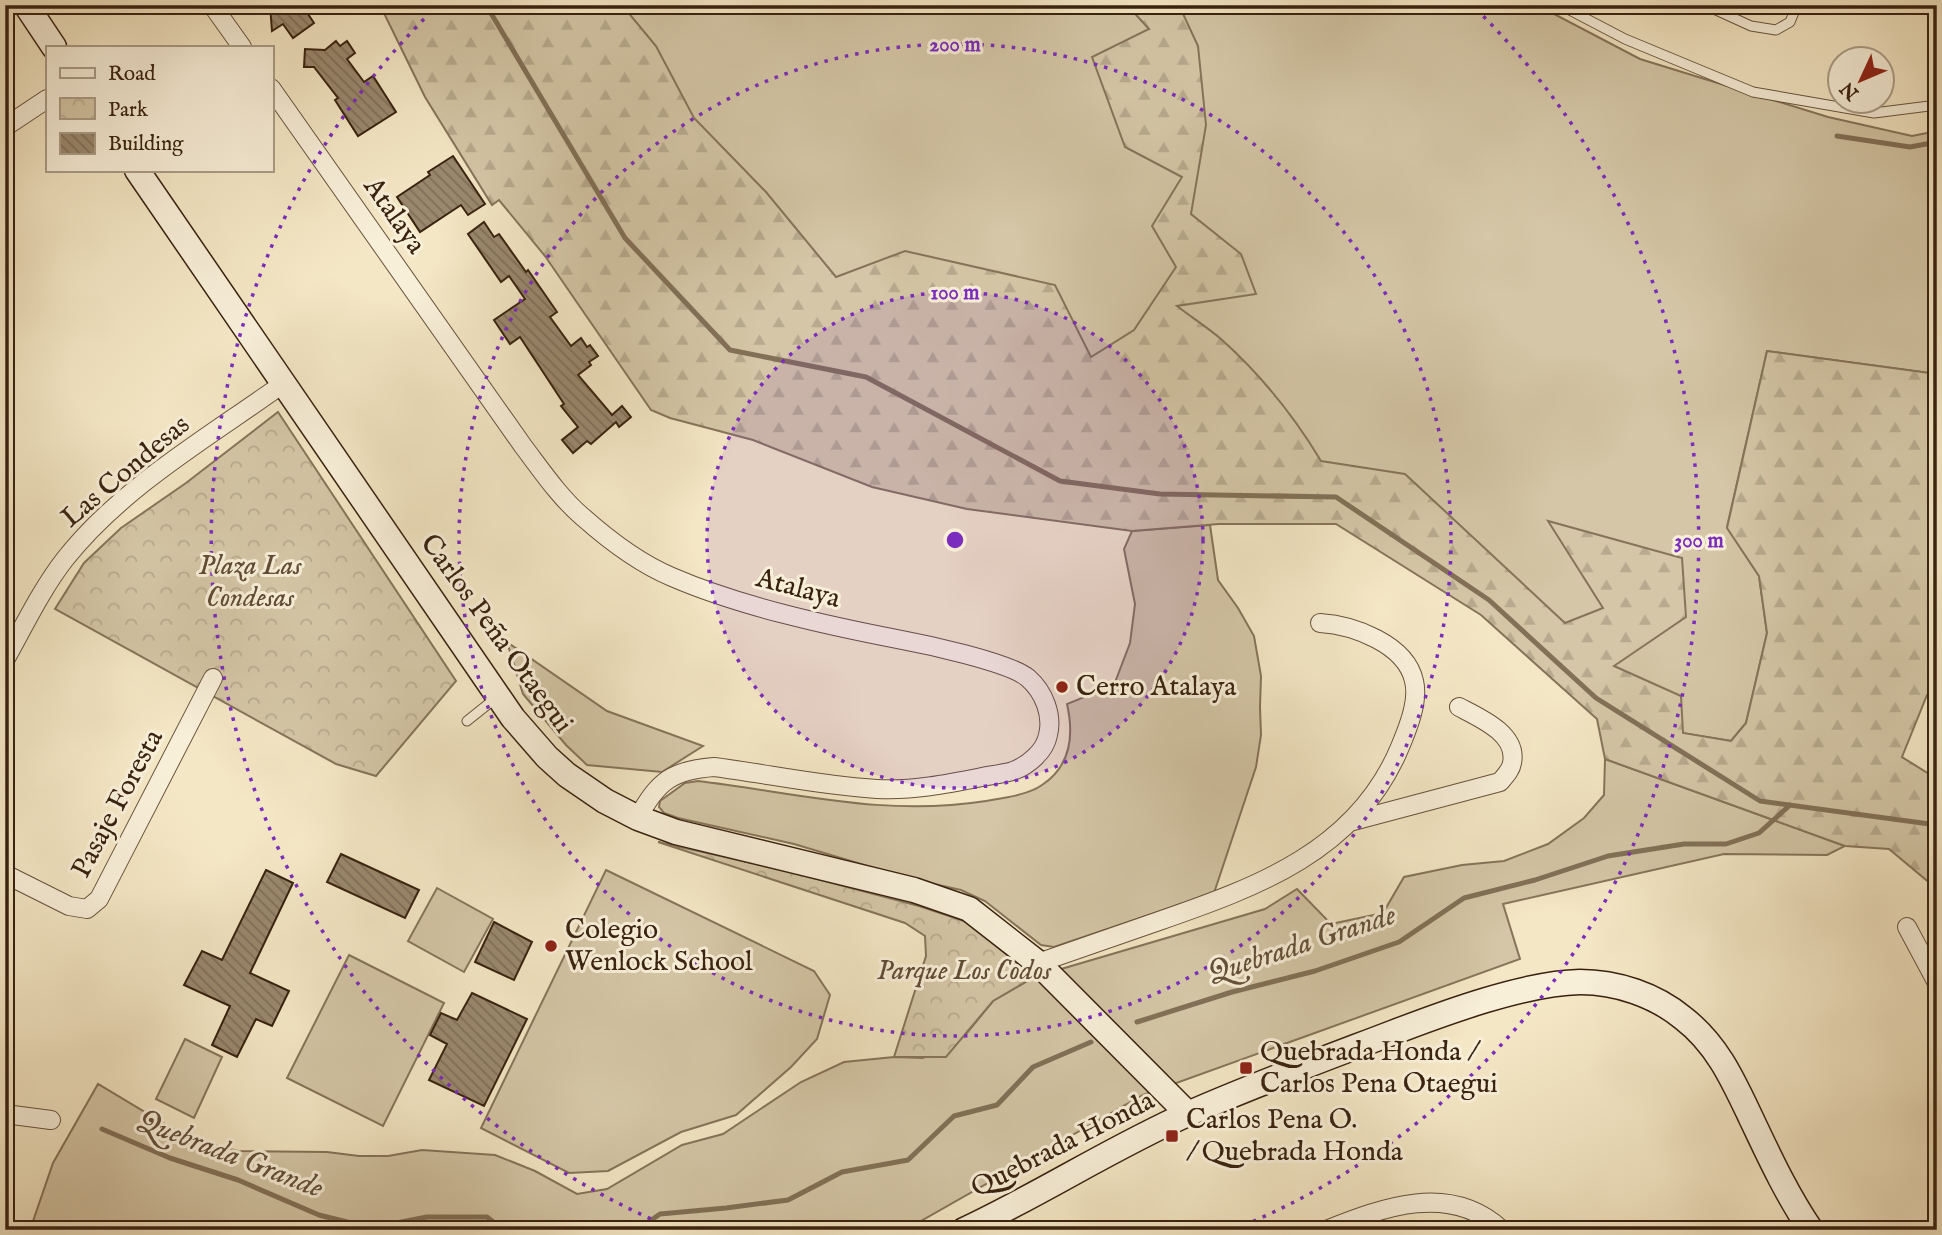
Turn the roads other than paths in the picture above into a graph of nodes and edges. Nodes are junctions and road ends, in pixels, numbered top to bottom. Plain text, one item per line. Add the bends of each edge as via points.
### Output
1 (26, 5) edge
2 (212, 5) edge
3 (1560, 5) edge
4 (1705, 5) edge
5 (1797, 5) edge
6 (53, 46) edge
7 (241, 46) edge
8 (273, 91) edge
9 (46, 100) edge
10 (1937, 105) edge
11 (5, 127) edge
12 (138, 172) edge
13 (284, 383) junction
14 (1320, 623) dead end
15 (5, 660) edge
16 (213, 678) dead end
17 (498, 696) junction
18 (1459, 707) dead end
19 (467, 721) dead end
20 (638, 818) junction
21 (1352, 821) junction
22 (5, 874) edge
23 (1907, 927) dead end
24 (1038, 963) junction
25 (1937, 983) edge
26 (5, 1114) edge
27 (1188, 1114) junction
28 (51, 1120) dead end
29 (964, 1230) edge
30 (1326, 1230) edge
31 (1502, 1230) edge
32 (1811, 1230) edge

1 - 6 street
2 - 7 street
3 - 10 lane via 1625,39 1753,92 1874,113
4 - 5 lane via 1751,26 1776,30 1790,22
8 - 20 street, Atalaya via 523,446 584,519 671,577 723,596 1014,669 1028,678 1048,709 1047,743 1034,759 1013,771 922,788 876,789 714,767 690,769 661,785
9 - 11 street
12 - 13 street, Carlos Peña Otaegui
13 - 15 street, Las Condesas via 165,468 89,532 56,572
13 - 17 street, Carlos Peña Otaegui
14 - 21 street via 1350,629 1385,645 1403,659 1417,692 1392,766
16 - 22 street, Pasaje Foresta via 99,899 87,909 69,905
17 - 19 lane
17 - 20 street, Carlos Peña Otaegui via 529,738 567,775
18 - 21 street via 1487,721 1513,751 1512,766 1500,782
20 - 24 street, Carlos Peña Otaegui via 914,890 969,909
21 - 24 street via 1284,871 1234,895
23 - 25 street
24 - 27 street, Carlos Peña Otaegui
26 - 28 street
27 - 29 street, Quebrada Honda
27 - 32 street via 1436,1016 1551,986 1604,984 1660,1002 1702,1034 1720,1057
30 - 31 street via 1372,1211 1419,1203 1457,1203 1487,1216

